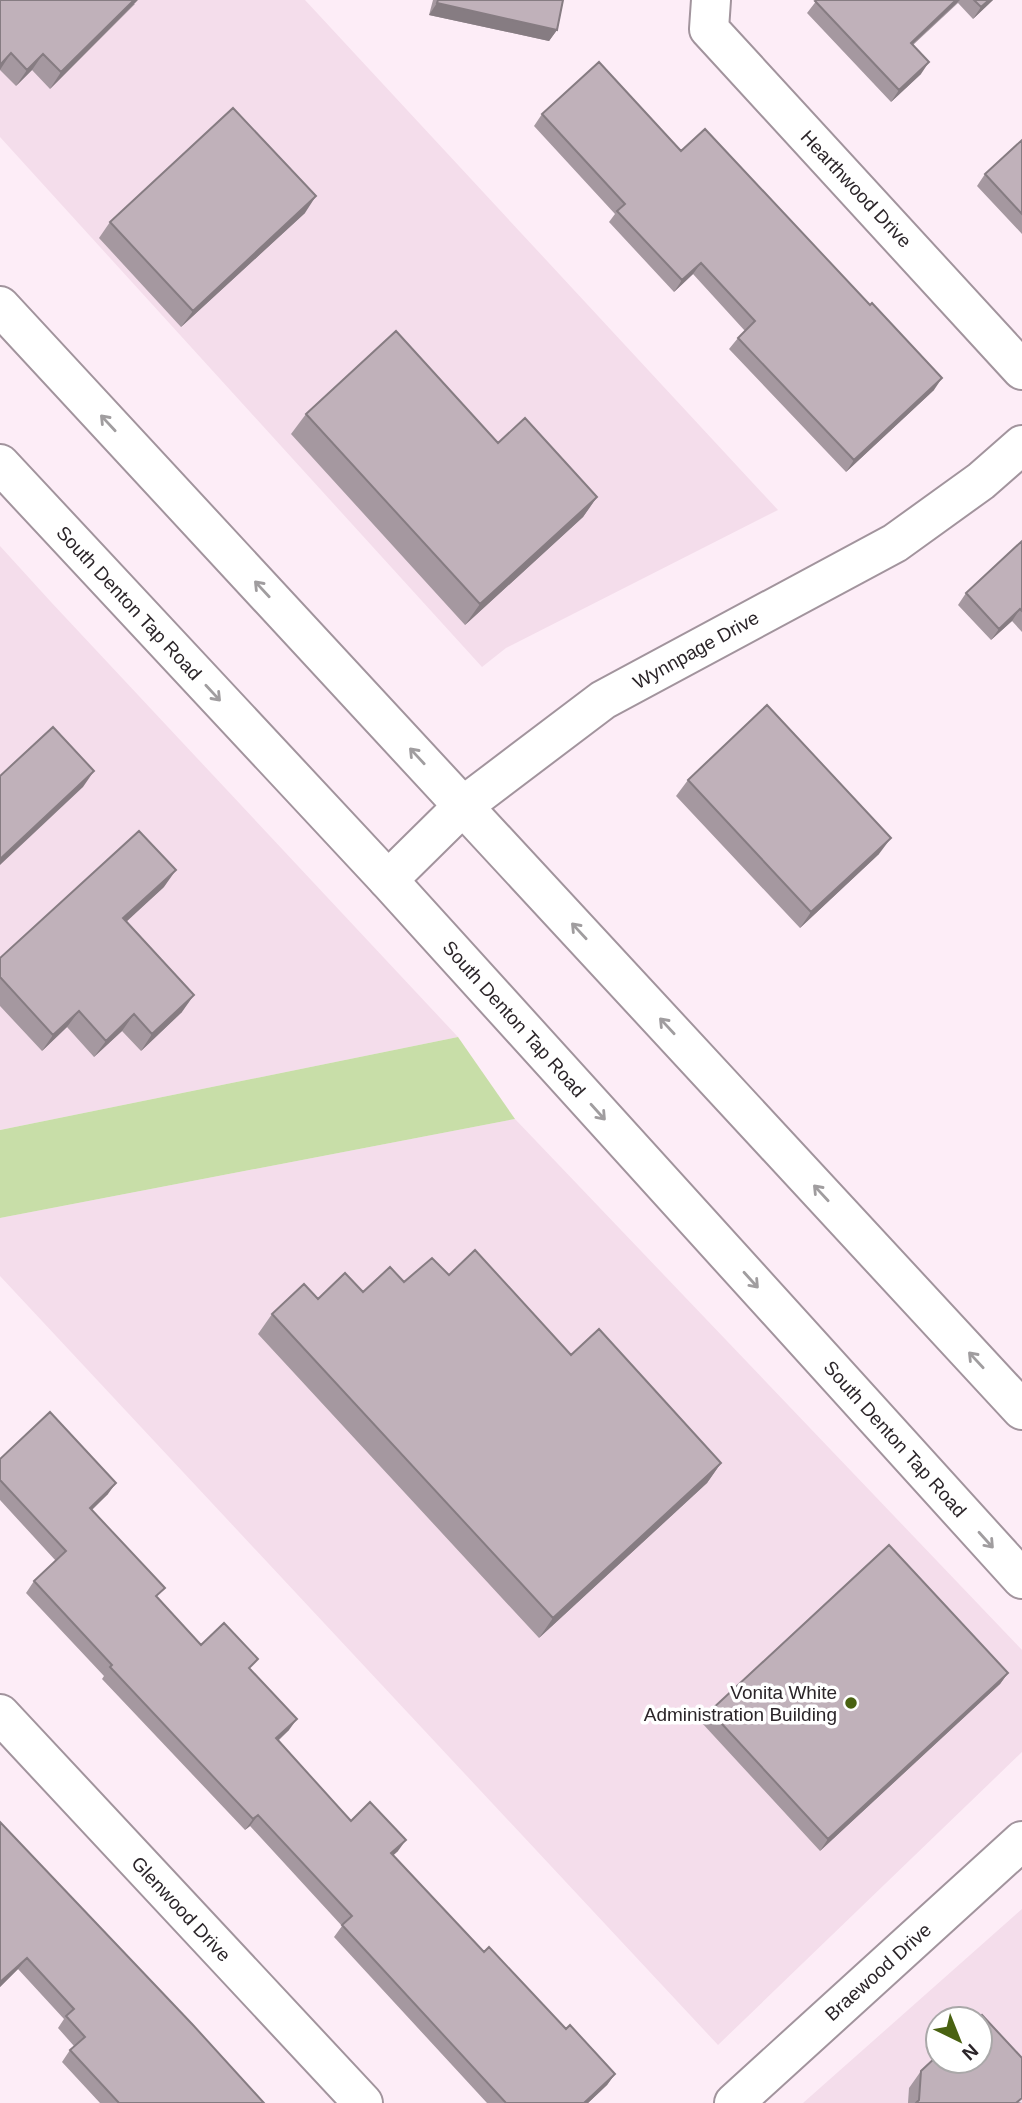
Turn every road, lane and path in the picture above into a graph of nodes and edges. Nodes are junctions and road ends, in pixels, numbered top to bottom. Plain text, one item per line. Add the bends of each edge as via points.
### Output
1 (711, 0) edge
2 (0, 306) edge
3 (1022, 370) edge
4 (1022, 445) edge
5 (0, 464) edge
6 (463, 807) junction
7 (388, 880) junction
8 (1022, 1410) edge
9 (1022, 1579) edge
10 (0, 1714) edge
11 (1022, 1841) edge
12 (362, 2103) edge
13 (734, 2103) edge

1 - 3 main road, Hearthwood Drive via 709,29
6 -> 2 main road
4 - 6 main road, Wynnpage Drive via 895,543 603,700
5 -> 7 main road, South Denton Tap Road
6 - 7 main road, Wynnpage Drive
8 -> 6 main road
7 -> 9 main road, South Denton Tap Road
10 - 12 main road, Glenwood Drive
11 - 13 main road, Braewood Drive

